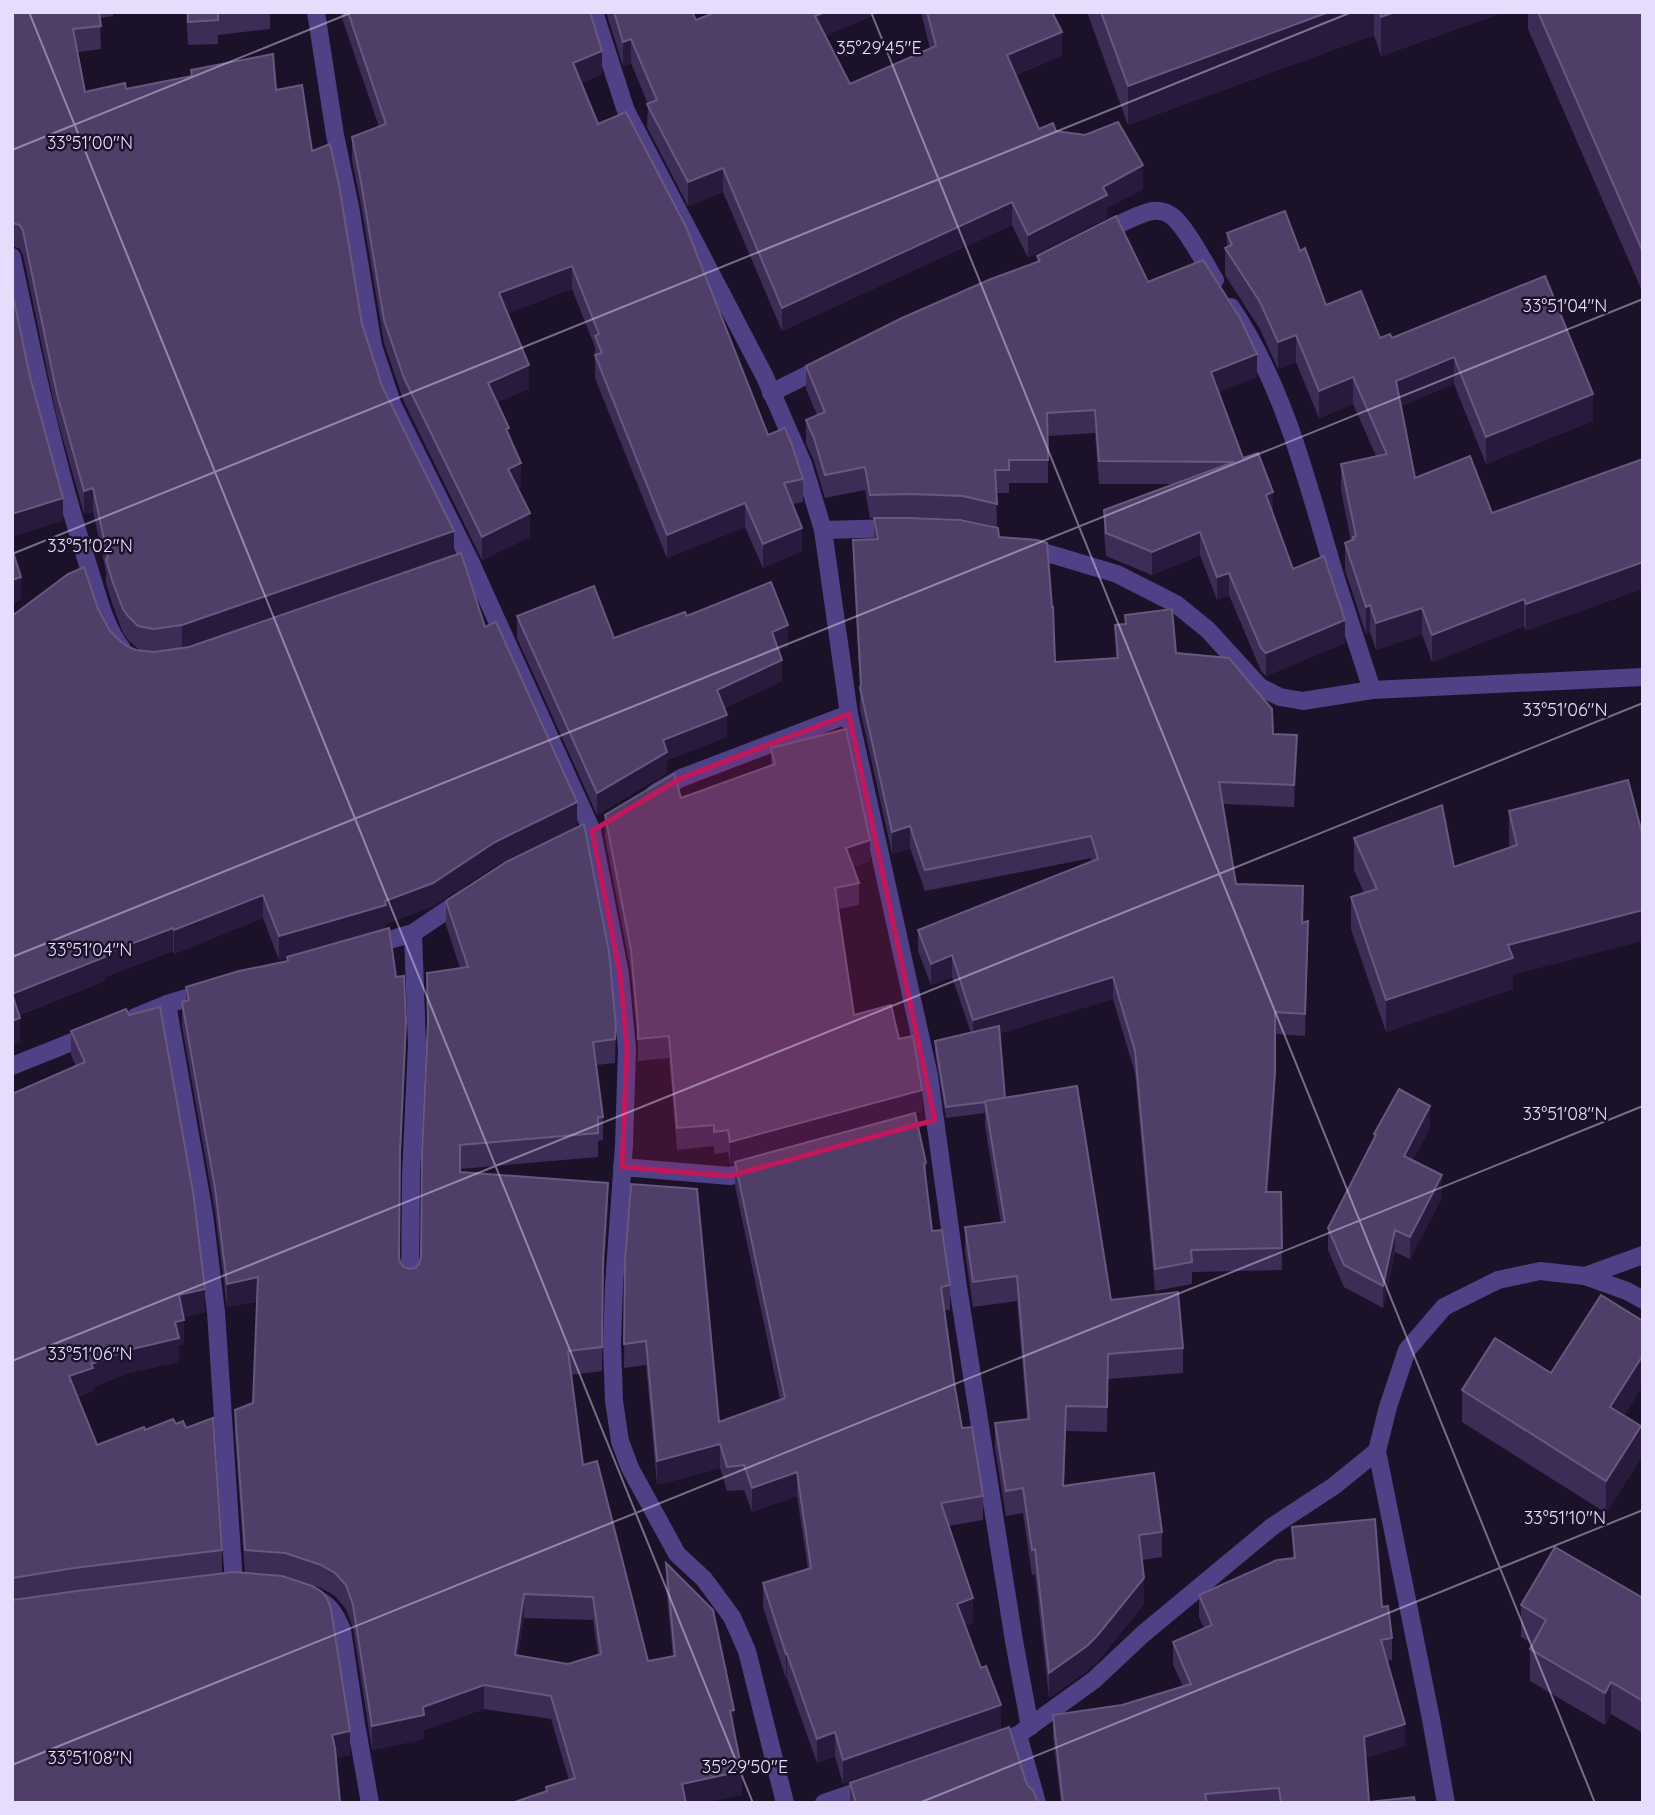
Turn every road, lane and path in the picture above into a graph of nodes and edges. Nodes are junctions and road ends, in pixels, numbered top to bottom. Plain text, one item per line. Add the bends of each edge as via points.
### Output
1 (316, 12) edge
2 (594, 12) edge
3 (1091, 239) edge
4 (12, 257) edge
5 (846, 356) edge
6 (771, 393) junction
7 (911, 528) edge
8 (823, 530) junction
9 (1012, 542) edge
10 (137, 662) edge
11 (1643, 677) edge
12 (1372, 690) junction
13 (849, 714) junction
14 (636, 804) edge
15 (478, 890) edge
16 (413, 933) junction
17 (348, 952) edge
18 (219, 989) edge
19 (167, 1004) junction
20 (12, 1066) edge
21 (768, 1166) edge
22 (622, 1167) junction
23 (1643, 1255) edge
24 (1586, 1276) junction
25 (410, 1281) edge
26 (1643, 1300) edge
27 (1377, 1451) junction
28 (234, 1585) edge
29 (295, 1592) edge
30 (1024, 1731) junction
31 (971, 1753) edge
32 (886, 1782) edge
33 (370, 1803) edge
34 (785, 1803) edge
35 (824, 1803) edge
36 (1037, 1803) edge
37 (1446, 1803) edge

1 - 22 street via 373,346 393,406 592,831 620,974 627,1048
2 - 6 street via 626,111
3 - 12 street via 1153,211 1173,216 1250,335 1279,398 1308,482
4 - 10 street via 41,398 73,517 114,639
5 - 6 street
6 - 8 street via 803,464
7 - 8 street
8 - 13 street
9 - 12 street via 1117,574 1175,604 1208,631 1260,687 1280,697 1303,701
11 - 12 street
13 - 14 street via 681,778
13 - 30 street via 929,1076 929,1122 1014,1641
15 - 16 street
16 - 17 street
16 - 25 street via 417,1045
18 - 19 street
19 - 20 street
19 - 28 street via 204,1214 216,1312
21 - 22 street via 730,1176
22 - 34 street via 612,1345 620,1441 677,1554 704,1578 732,1617 747,1651
23 - 24 street
24 - 26 street
24 - 27 street via 1540,1271 1498,1280 1444,1307 1407,1350
27 - 30 street via 1273,1526 1094,1680
27 - 37 street
29 - 33 street via 329,1606 342,1630
30 - 31 street
30 - 36 street
32 - 35 street

